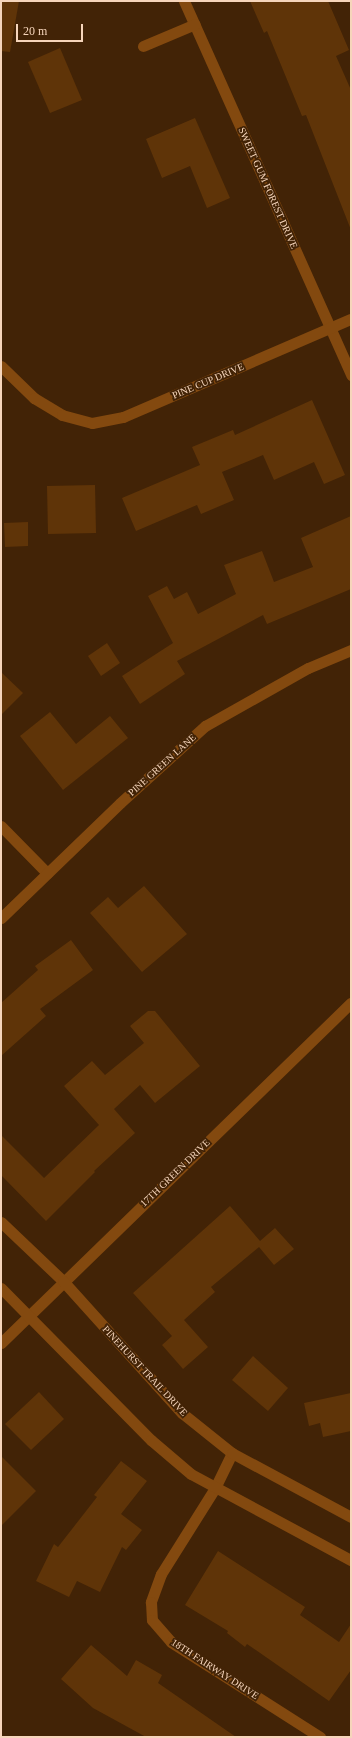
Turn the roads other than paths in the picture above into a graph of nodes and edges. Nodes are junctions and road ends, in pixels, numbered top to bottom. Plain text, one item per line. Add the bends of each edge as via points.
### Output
1 (184, 1) edge
2 (195, 24) junction
3 (143, 46) dead end
4 (351, 319) edge
5 (331, 328) junction
6 (1, 366) edge
7 (351, 375) edge
8 (351, 650) edge
9 (1, 826) edge
10 (47, 874) junction
11 (1, 918) edge
12 (351, 1003) edge
13 (1, 1222) edge
14 (62, 1281) junction
15 (1, 1288) edge
16 (29, 1317) junction
17 (1, 1343) edge
18 (232, 1453) junction
19 (215, 1488) junction
20 (351, 1517) edge
21 (351, 1560) edge
22 (320, 1737) edge

1 - 2 street, SWEET GUM FOREST DRIVE
2 - 3 street
2 - 5 street, SWEET GUM FOREST DRIVE
4 - 5 street, PINE CUP DRIVE
5 - 6 street, PINE CUP DRIVE via 123,417 92,423 62,415 34,398
5 - 7 street, SWEET GUM FOREST DRIVE
8 - 10 street, PINE GREEN LANE via 308,668 205,726
9 - 10 street
10 - 11 street, PINE GREEN LANE
12 - 14 street, 17TH GREEN DRIVE
13 - 14 street, PINEHURST TRAIL DRIVE
14 - 16 street, 17TH GREEN DRIVE
14 - 18 street, PINEHURST TRAIL DRIVE via 182,1413
15 - 16 street
16 - 17 street, 17TH GREEN DRIVE
16 - 19 street via 151,1440 191,1474
18 - 19 street, 18TH FAIRWAY DRIVE
18 - 20 street, PINEHURST TRAIL DRIVE
19 - 21 street
19 - 22 street, 18TH FAIRWAY DRIVE via 161,1574 151,1602 152,1620 171,1642

